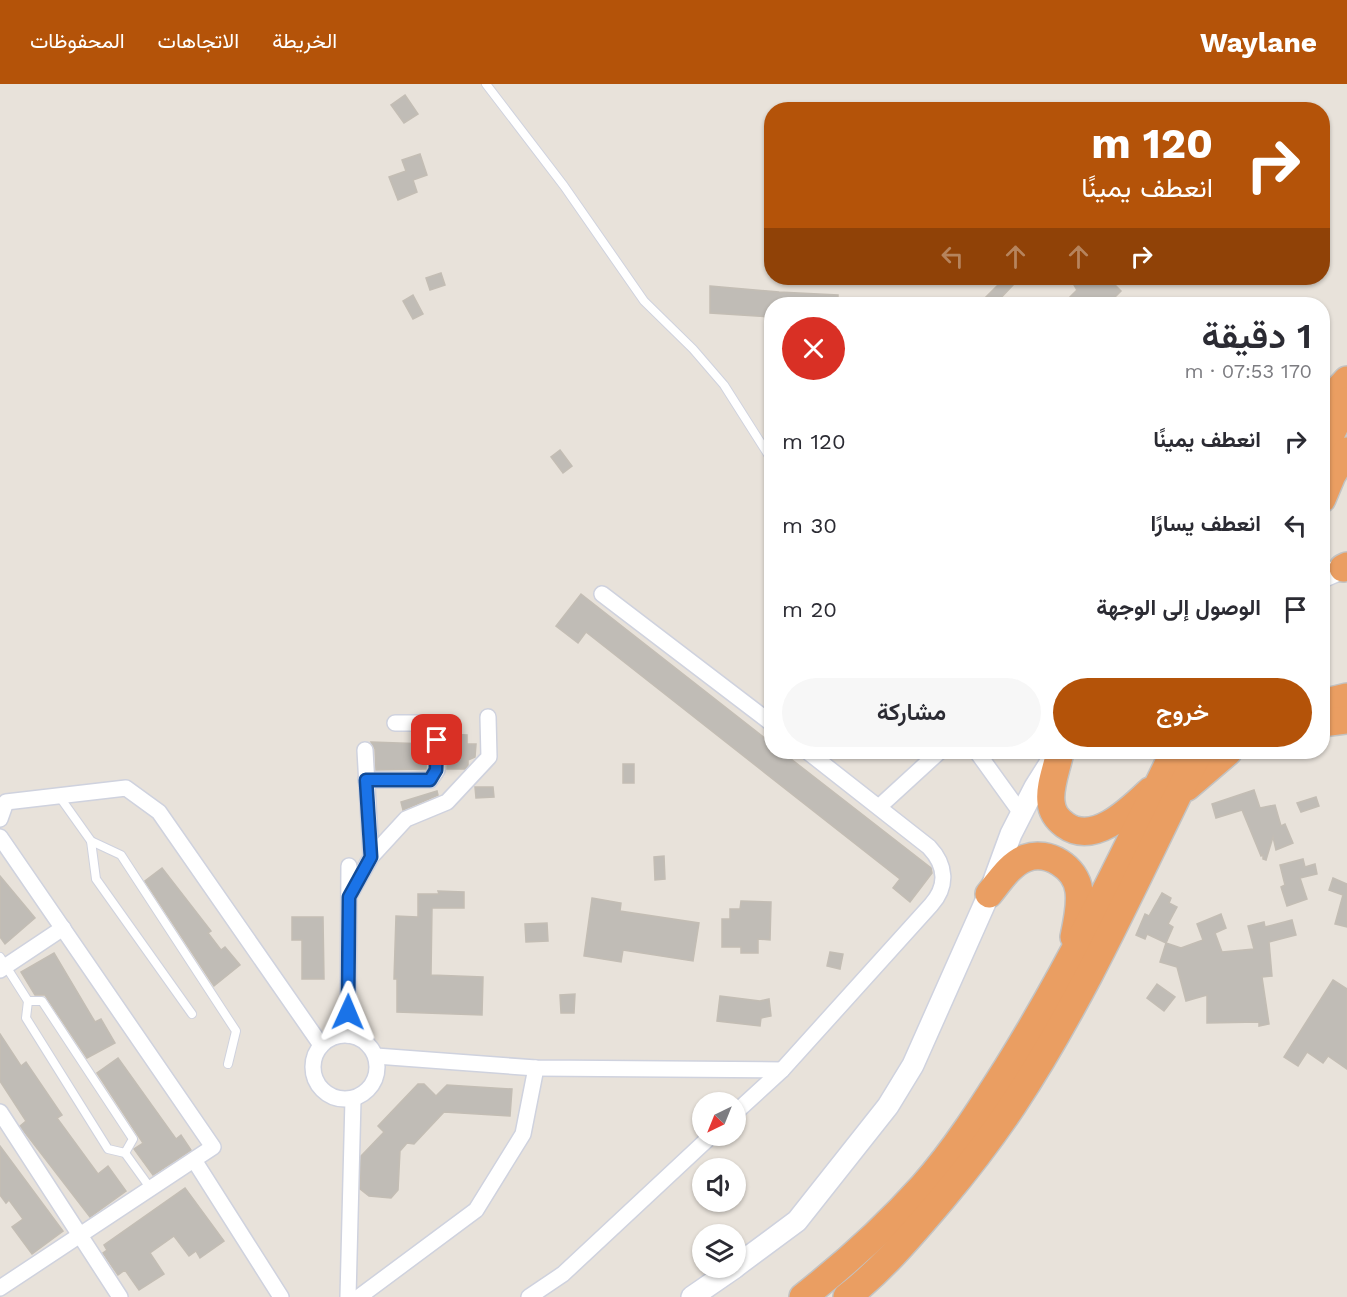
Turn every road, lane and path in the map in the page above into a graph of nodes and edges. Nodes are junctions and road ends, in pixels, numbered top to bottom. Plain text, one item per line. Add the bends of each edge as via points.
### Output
1 (486, 84) edge
2 (1347, 380) edge
3 (1330, 398) edge
4 (1347, 401) edge
5 (764, 448) edge
6 (1347, 451) edge
7 (1330, 473) edge
8 (602, 594) dead end
9 (1347, 697) edge
10 (1330, 701) edge
11 (488, 717) dead end
12 (764, 718) edge
13 (1347, 720) edge
14 (1330, 722) edge
15 (395, 723) dead end
16 (364, 750) dead end
17 (817, 759) edge
18 (931, 759) edge
19 (982, 759) edge
20 (1054, 759) edge
21 (1058, 759) edge
22 (1173, 759) edge
23 (1193, 759) edge
24 (1217, 759) edge
25 (366, 780) junction
26 (1168, 789) junction
27 (59, 796) junction
28 (880, 806) junction
29 (1021, 813) junction
30 (0, 819) edge
31 (0, 837) edge
32 (92, 841) junction
33 (371, 857) junction
34 (349, 866) dead end
35 (989, 894) junction
36 (349, 897) junction
37 (63, 928) junction
38 (1072, 957) junction
39 (2, 965) edge
40 (28, 1001) junction
41 (192, 1014) dead end
42 (348, 1035) junction
43 (321, 1045) junction
44 (376, 1056) junction
45 (228, 1064) dead end
46 (536, 1068) junction
47 (782, 1070) junction
48 (353, 1099) junction
49 (746, 1103) edge
50 (0, 1112) edge
51 (700, 1146) edge
52 (125, 1153) junction
53 (194, 1160) junction
54 (151, 1189) junction
55 (79, 1234) junction
56 (746, 1258) edge
57 (719, 1278) edge
58 (0, 1288) edge
59 (120, 1297) edge
60 (281, 1297) edge
61 (348, 1297) edge
62 (359, 1297) edge
63 (529, 1297) edge
64 (692, 1297) edge
65 (803, 1297) edge
66 (847, 1297) edge

1 - 5 lane via 564,186 644,301 724,385
2 - 3 highway
4 - 7 highway
6 - 7 highway
8 - 12 street
9 - 10 highway
11 - 33 street via 489,757 447,802 406,819
13 - 14 highway
15 - 25 street via 436,723 436,770 430,780
16 - 25 street
17 - 28 street
18 - 28 street
19 - 29 street
20 - 29 main road
21 - 26 highway via 1051,806 1057,820 1071,829 1087,831 1105,826 1136,804
22 - 26 highway
23 - 26 highway
24 - 26 highway
25 - 33 street
26 - 38 highway
26 - 66 highway via 1084,981 1013,1106 912,1235
27 - 30 street via 6,802
27 - 32 lane
27 - 43 street via 126,788 159,812
28 - 47 street via 936,855 942,865 942,887 931,905
29 - 35 main road
31 - 37 street
32 - 41 lane via 96,879
32 - 45 lane via 121,855 236,1030
33 - 36 street
34 - 36 street
35 - 38 highway via 1026,858 1051,858 1064,864 1074,875 1079,890
35 - 56 main road via 913,1065 888,1106 797,1221
36 - 42 street
37 - 39 street
37 - 53 street via 213,1147
38 - 65 highway via 964,1134 923,1186
39 - 40 lane
40 - 52 lane via 26,1018 108,1149
40 - 52 lane via 42,1001 133,1139
42 - 43 street via 330,1038
42 - 44 street via 362,1039
43 - 48 street via 313,1064 317,1084 332,1097
44 - 46 street
44 - 48 street via 378,1067 371,1088
46 - 47 street
46 - 62 street via 523,1134 476,1210
47 - 49 street
48 - 61 street
50 - 55 street
51 - 63 street via 563,1274
52 - 54 lane
53 - 54 street
53 - 60 street
54 - 55 street
55 - 58 street
55 - 59 street
57 - 64 main road

